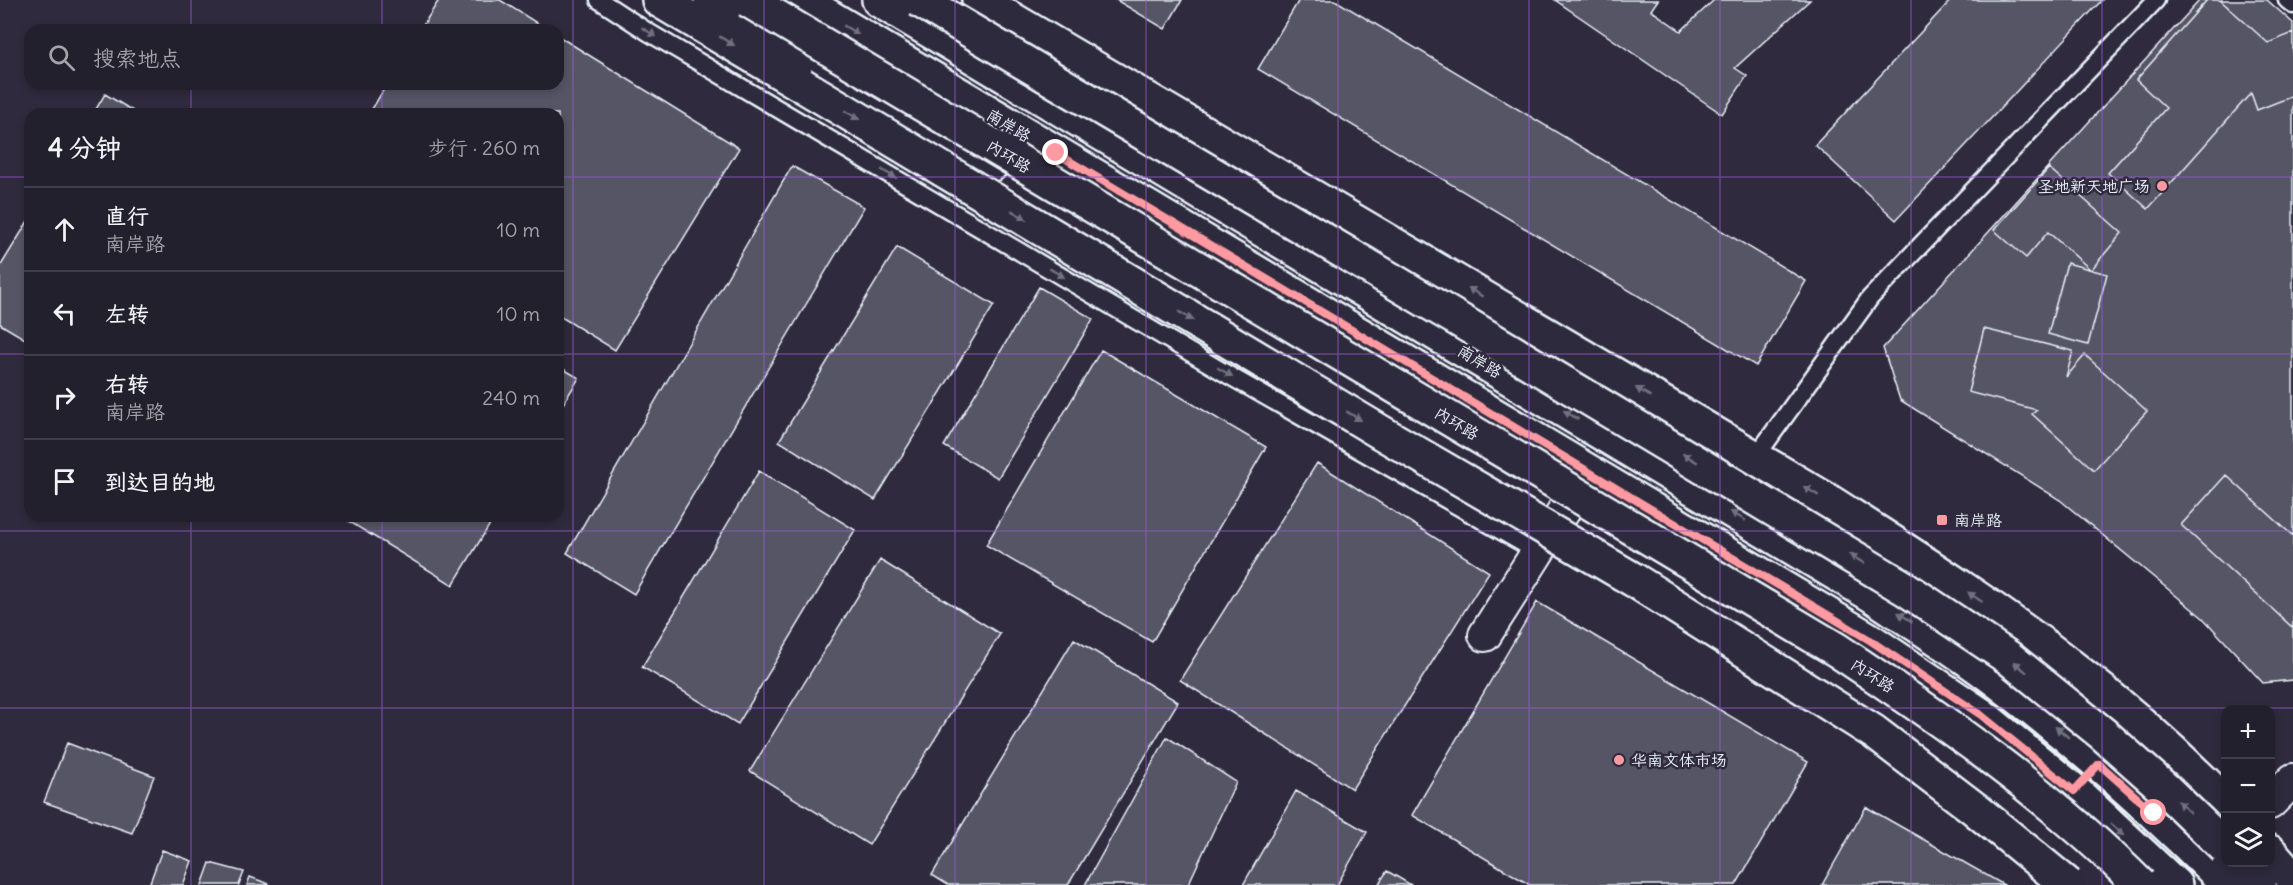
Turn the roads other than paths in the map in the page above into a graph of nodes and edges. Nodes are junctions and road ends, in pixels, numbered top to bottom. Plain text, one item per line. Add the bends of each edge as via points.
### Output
1 (599, 0) edge
2 (659, 0) edge
3 (711, 0) edge
4 (748, 0) edge
5 (801, 0) edge
6 (879, 0) edge
7 (919, 0) edge
8 (979, 0) edge
9 (2156, 0) edge
10 (2287, 0) edge
11 (2293, 5) edge
12 (1137, 201) junction
13 (1198, 286) junction
14 (1755, 458) junction
15 (1570, 501) junction
16 (1538, 552) junction
17 (1485, 635) dead end
18 (2138, 721) junction
19 (2099, 764) junction
20 (2293, 780) edge
21 (2074, 791) junction
22 (2221, 799) edge
23 (2275, 799) edge
24 (2218, 849) edge
25 (2275, 857) edge
26 (2243, 867) edge
27 (2293, 878) edge
28 (2162, 884) edge
29 (2068, 885) edge
30 (2121, 885) edge
31 (2229, 885) edge
32 (2259, 885) edge

1 -> 16 lane via 1190,351
2 -> 29 main road, bridge via 1634,580 1874,732
3 - 13 main road
4 - 28 main road, 内环路, bridge via 1837,650 1920,705 2066,817
5 -> 12 main road, 南岸路
19 -> 6 main road, 南岸路 via 1998,682 1872,595
24 -> 7 main road, bridge via 2165,789 2078,714 2009,658 1906,589
14 -> 8 main road
9 - 14 lane via 1870,298
10 - 11 lane
12 - 13 main road
12 - 21 main road, 南岸路 via 1868,639 1981,715
13 - 15 main road
18 -> 14 main road via 2010,621
15 - 16 street
15 - 30 main road via 1749,608 1946,739 2056,826
16 - 17 street
18 - 19 street
18 - 22 main road
19 - 21 street
19 - 24 main road, 南岸路
20 - 23 street
21 -> 28 main road, 南岸路
24 - 28 street
24 - 31 main road, 南岸路
25 - 27 main road
26 - 32 main road

